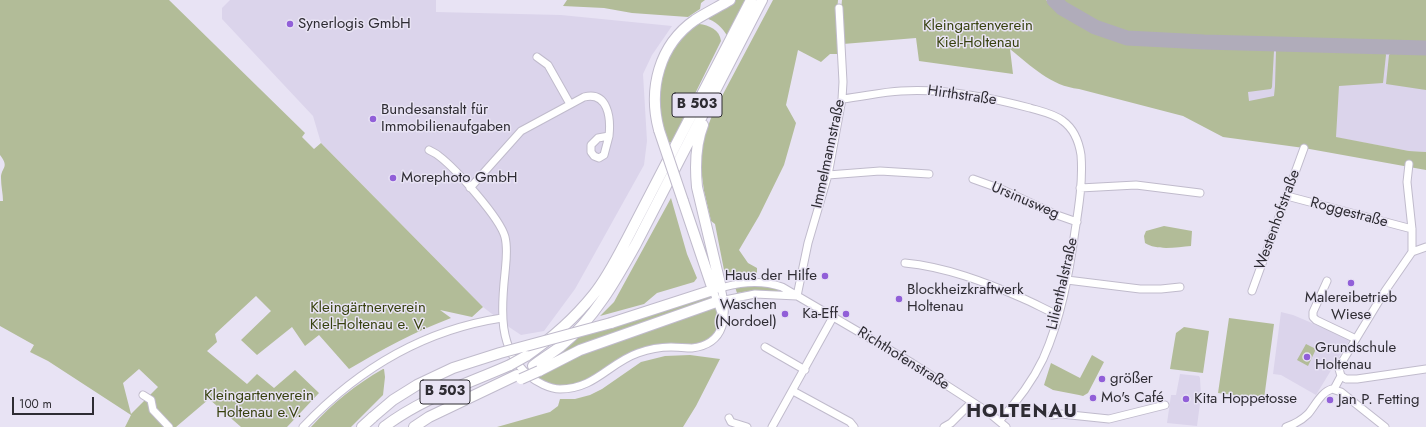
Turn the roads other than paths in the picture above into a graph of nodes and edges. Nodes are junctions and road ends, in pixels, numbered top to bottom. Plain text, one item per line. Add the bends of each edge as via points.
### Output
1 (730, 0) edge
2 (751, 0) edge
3 (762, 0) edge
4 (839, 8) dead end
5 (537, 57) dead end
6 (714, 93) junction
7 (842, 99) junction
8 (570, 104) junction
9 (1074, 134) joint
10 (609, 136) dead end
11 (1304, 148) dead end
12 (429, 150) dead end
13 (1409, 164) dead end
14 (929, 174) dead end
15 (828, 176) junction
16 (972, 179) dead end
17 (470, 188) junction
18 (1080, 188) junction
19 (1200, 193) dead end
20 (1286, 196) junction
21 (1077, 222) junction
22 (1412, 229) junction
23 (1426, 247) edge
24 (1412, 252) junction
25 (905, 263) dead end
26 (1067, 280) junction
27 (1327, 281) dead end
28 (1180, 287) dead end
29 (717, 289) junction
30 (1252, 291) dead end
31 (797, 296) junction
32 (720, 301) junction
33 (1058, 315) junction
34 (833, 317) junction
35 (502, 318) junction
36 (1356, 339) junction
37 (765, 347) dead end
38 (536, 368) junction
39 (1426, 369) edge
40 (804, 370) junction
41 (1341, 376) junction
42 (1334, 389) junction
43 (792, 391) junction
44 (143, 395) dead end
45 (972, 402) junction
46 (1165, 405) dead end
47 (1052, 415) dead end
48 (729, 418) dead end
49 (999, 421) junction
50 (1108, 423) edge
51 (1383, 426) edge
52 (169, 427) edge
53 (303, 427) edge
54 (362, 427) edge
55 (384, 427) edge
56 (414, 427) edge
57 (747, 427) edge
58 (772, 427) edge
59 (854, 427) edge
60 (944, 427) edge
61 (1006, 427) edge
62 (1286, 427) edge

1 - 29 highway, bridge via 695,20 680,33 670,46 659,69 654,89 654,110 659,130
2 - 55 highway, B 503, bridge via 627,240 605,278 576,315 556,334 526,356 418,404
3 - 6 highway, B 503
4 - 7 street, Immelmannstraße
5 - 8 street via 548,65
6 - 29 highway via 697,144 696,170
6 - 38 highway, B 503 via 613,284 586,320
7 - 9 street, Hirthstraße via 903,90 973,95 1008,102 1050,115 1064,122
7 - 15 street, Immelmannstraße
8 - 10 street via 588,96 601,99 610,117
8 - 17 street via 520,131
9 - 18 street, Lilienthalstraße via 1081,155
11 - 20 street, Westenhofstraße
12 - 17 street via 439,155
13 - 22 street via 1407,182
14 - 15 street via 880,171
15 - 31 street, Immelmannstraße via 807,247
16 - 21 street, Ursinusweg via 1002,189
17 - 35 street via 497,219 506,239
18 - 19 street via 1136,185
18 - 21 street, Lilienthalstraße
20 - 22 street, Roggestraße
20 - 30 street, Westenhofstraße
21 - 26 street, Lilienthalstraße
22 - 24 street
23 - 24 street
24 - 36 street
25 - 33 street via 923,265 971,278
26 - 28 street via 1150,290
26 - 33 street, Lilienthalstraße
27 - 36 street via 1313,317
29 - 31 street, Richthofenstraße via 745,282 761,282 782,287
29 - 32 street
29 - 54 highway, bridge via 611,323 453,368 393,400
31 - 32 street via 754,294
31 - 34 street, Richthofenstraße
32 - 35 street via 724,318 720,332 713,340 702,346 654,348 637,353 582,386 558,389 541,384 519,367 512,356
32 - 38 highway
33 - 49 street, Lilienthalstraße via 1037,370 1022,394
34 - 40 street
34 - 45 street, Richthofenstraße
35 - 53 street via 460,327 401,351 335,395
36 - 41 street via 1340,366
37 - 40 street
38 - 56 highway, B 503 via 429,417
39 - 41 street via 1350,380
40 - 43 street
41 - 42 street
42 - 51 street
42 - 62 street via 1325,393 1301,420
43 - 58 street
43 - 59 street via 850,422
44 - 52 street via 151,400 153,410
45 - 49 street, Richthofenstraße
45 - 60 street
46 - 50 street
47 - 50 street via 1061,414
48 - 57 street via 731,422
49 - 61 street, Richthofenstraße

